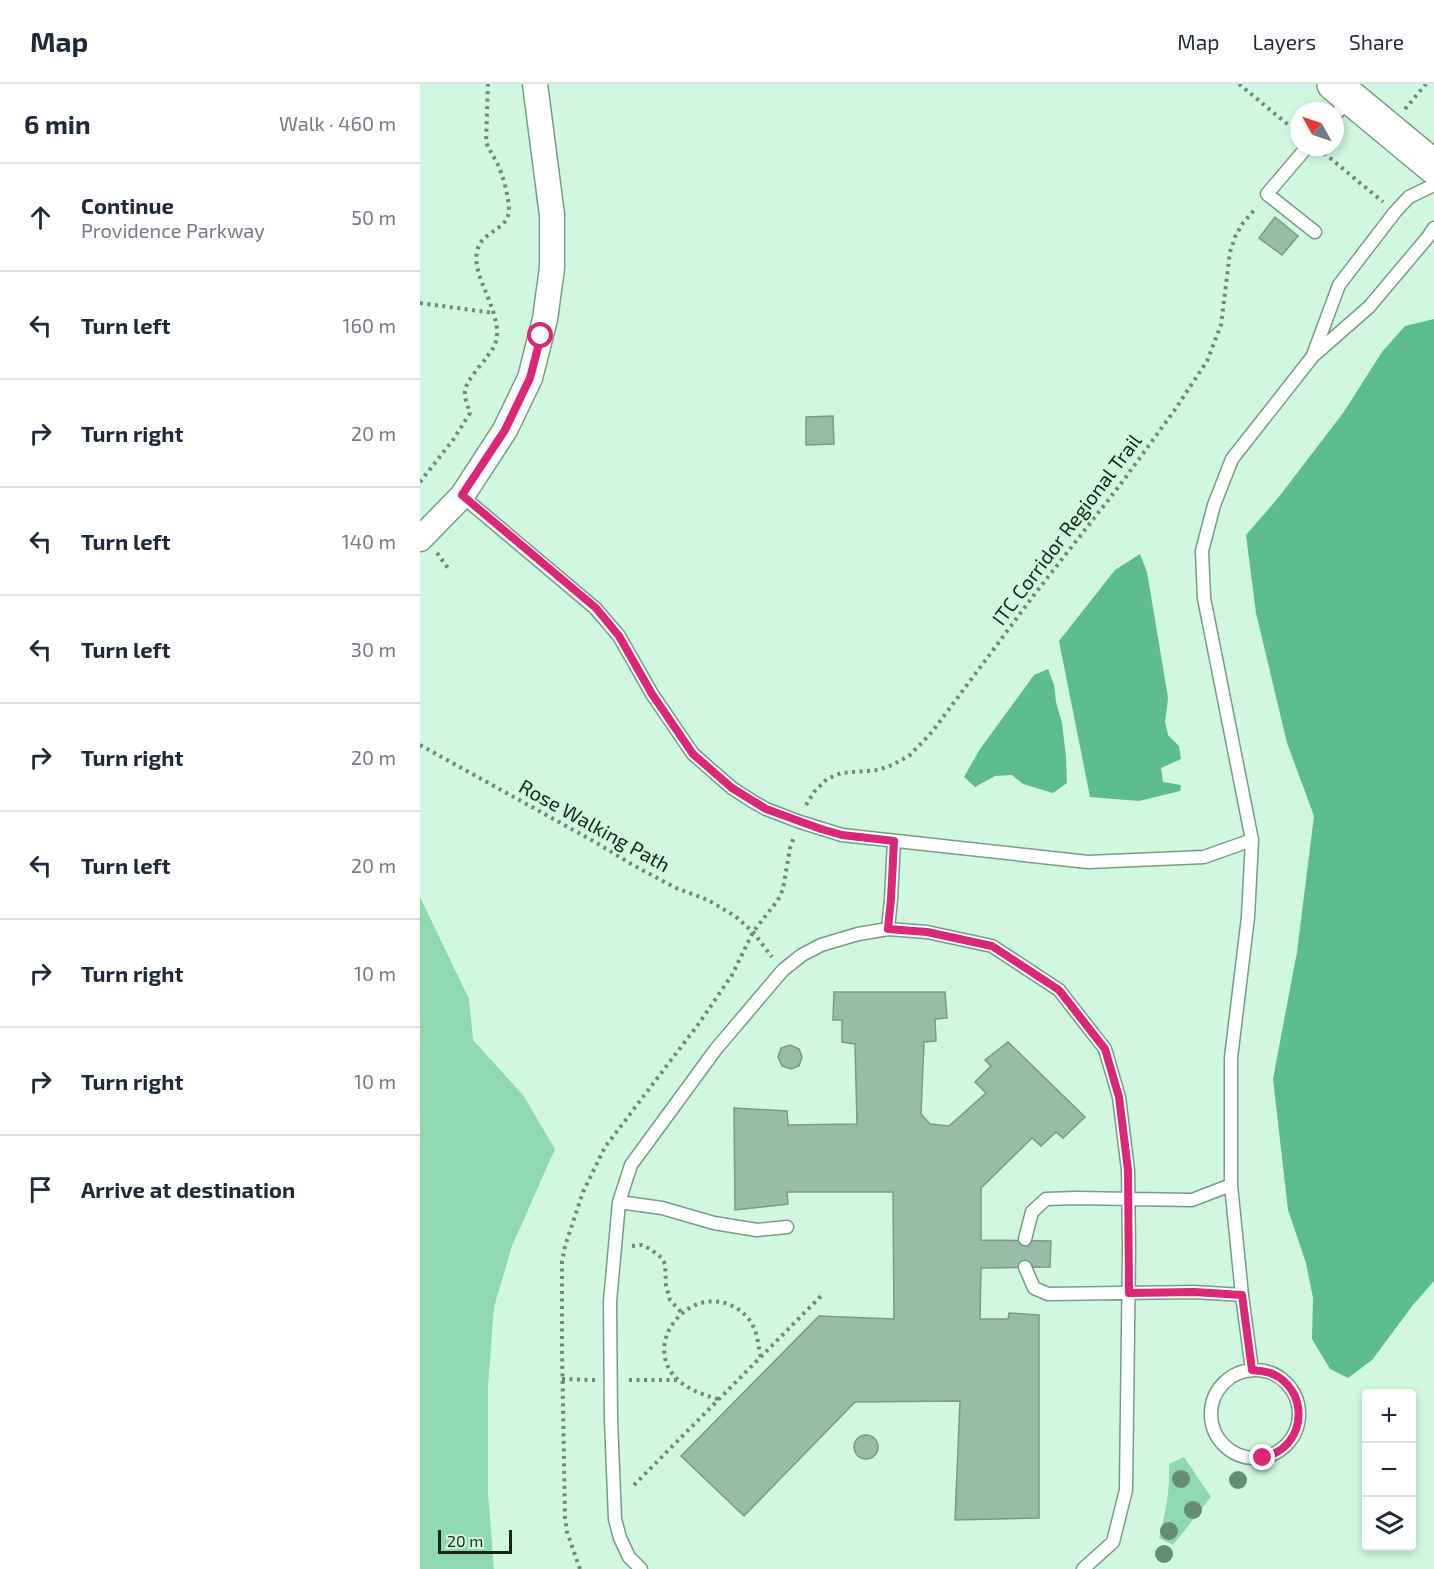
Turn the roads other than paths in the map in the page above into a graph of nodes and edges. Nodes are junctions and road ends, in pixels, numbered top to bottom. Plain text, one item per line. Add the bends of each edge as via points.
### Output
1 (535, 84) edge
2 (1339, 99) edge
3 (1299, 156) edge
4 (1434, 167) edge
5 (1434, 185) edge
6 (1434, 228) edge
7 (1316, 232) dead end
8 (1313, 356) junction
9 (462, 495) junction
10 (420, 539) edge
11 (1252, 840) junction
12 (894, 841) junction
13 (888, 929) junction
14 (1231, 1185) junction
15 (1128, 1198) junction
16 (619, 1202) junction
17 (787, 1227) dead end
18 (1025, 1239) dead end
19 (1025, 1267) dead end
20 (1129, 1293) junction
21 (1242, 1295) junction
22 (1252, 1370) junction
23 (641, 1569) edge
24 (1083, 1569) edge

1 - 9 street via 552,215 552,268 545,319 530,378 505,430
2 - 4 main road
3 - 7 lane via 1267,194
5 - 8 lane via 1409,197 1339,285
6 - 8 lane via 1369,307
8 - 11 lane via 1232,459 1202,551 1204,598
9 - 10 street
9 - 12 lane via 596,608 619,636 693,754 732,788 766,809 821,829
11 - 12 lane via 1204,857 1088,862
11 - 14 lane via 1248,917 1231,1059
12 - 13 lane
13 - 15 lane via 927,932 992,946 1059,990 1105,1049 1119,1097
13 - 16 lane via 821,945 783,970 716,1049 637,1156
14 - 15 lane via 1192,1200
14 - 21 lane
15 - 18 lane via 1046,1199 1032,1212
15 - 20 lane
16 - 17 lane via 757,1230
16 - 23 lane via 610,1302 615,1519 629,1557
19 - 20 lane via 1034,1288 1048,1294
20 - 21 lane
20 - 24 lane via 1126,1490 1113,1542
21 - 22 lane
22 - 22 lane via 1227,1380 1218,1390 1211,1416 1219,1440 1228,1449 1238,1455 1263,1458 1289,1442 1298,1426 1298,1402 1293,1391 1275,1375

